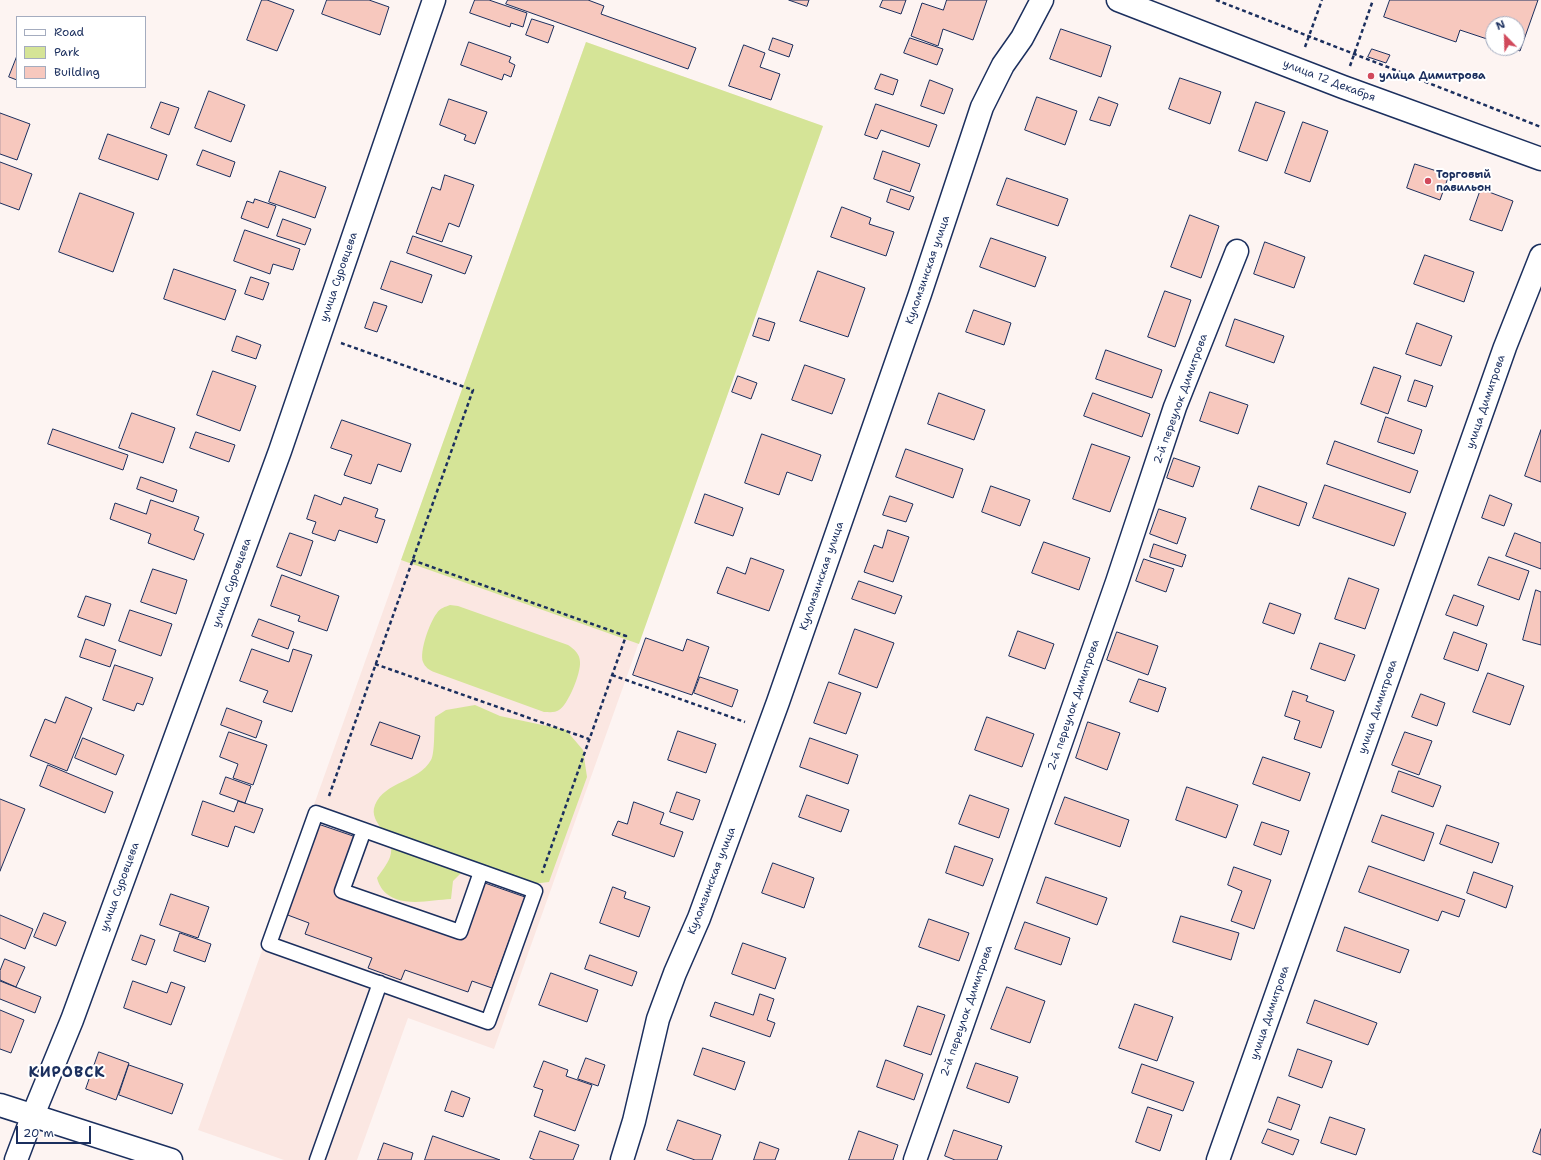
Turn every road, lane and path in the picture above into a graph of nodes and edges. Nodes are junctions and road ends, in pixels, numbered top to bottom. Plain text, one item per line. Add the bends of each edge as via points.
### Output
1 (434, 0) edge
2 (1042, 0) edge
3 (1118, 0) edge
4 (1216, 0) edge
5 (1322, 0) edge
6 (1373, 0) edge
7 (1309, 36) junction
8 (1354, 54) junction
9 (1298, 68) junction
10 (1343, 87) junction
11 (1541, 127) edge
12 (1541, 159) edge
13 (1237, 251) dead end
14 (1541, 256) edge
15 (320, 335) junction
16 (412, 560) junction
17 (375, 664) junction
18 (612, 675) junction
19 (768, 730) junction
20 (589, 739) junction
21 (322, 815) junction
22 (364, 830) junction
23 (481, 872) junction
24 (535, 890) junction
25 (380, 983) junction
26 (0, 1105) edge
27 (32, 1115) junction
28 (16, 1160) edge
29 (171, 1160) edge
30 (317, 1160) edge
31 (622, 1160) edge
32 (915, 1160) edge
33 (1218, 1160) edge

1 - 15 street, улица Суровцева
2 - 19 street, Куломзинская улица via 1022,38 1003,65 982,107 920,294
3 - 9 street, улица 12 Декабря
4 - 7 path
5 - 7 path
6 - 8 path
7 - 8 path
7 - 9 path
8 - 10 path
8 - 11 path
9 - 10 street, улица 12 Декабря
10 - 12 street, улица 12 Декабря
13 - 32 street, 2-й переулок Димитрова via 1176,408
14 - 33 street, улица Димитрова via 1502,354
15 - 16 path via 473,390
15 - 27 street, улица Суровцева via 278,458 74,1012
16 - 17 path
16 - 18 path via 626,636
17 - 20 path
17 - 21 path
18 - 19 path
18 - 20 path
19 - 31 street, Куломзинская улица via 699,918 674,973 658,1019
20 - 24 path
21 - 22 lane
21 - 25 lane via 316,813 269,944
22 - 23 lane
22 - 23 lane via 342,891 460,932
23 - 24 lane
24 - 25 lane via 488,1022
25 - 30 lane
26 - 27 street
27 - 28 street, улица Суровцева
27 - 29 street

